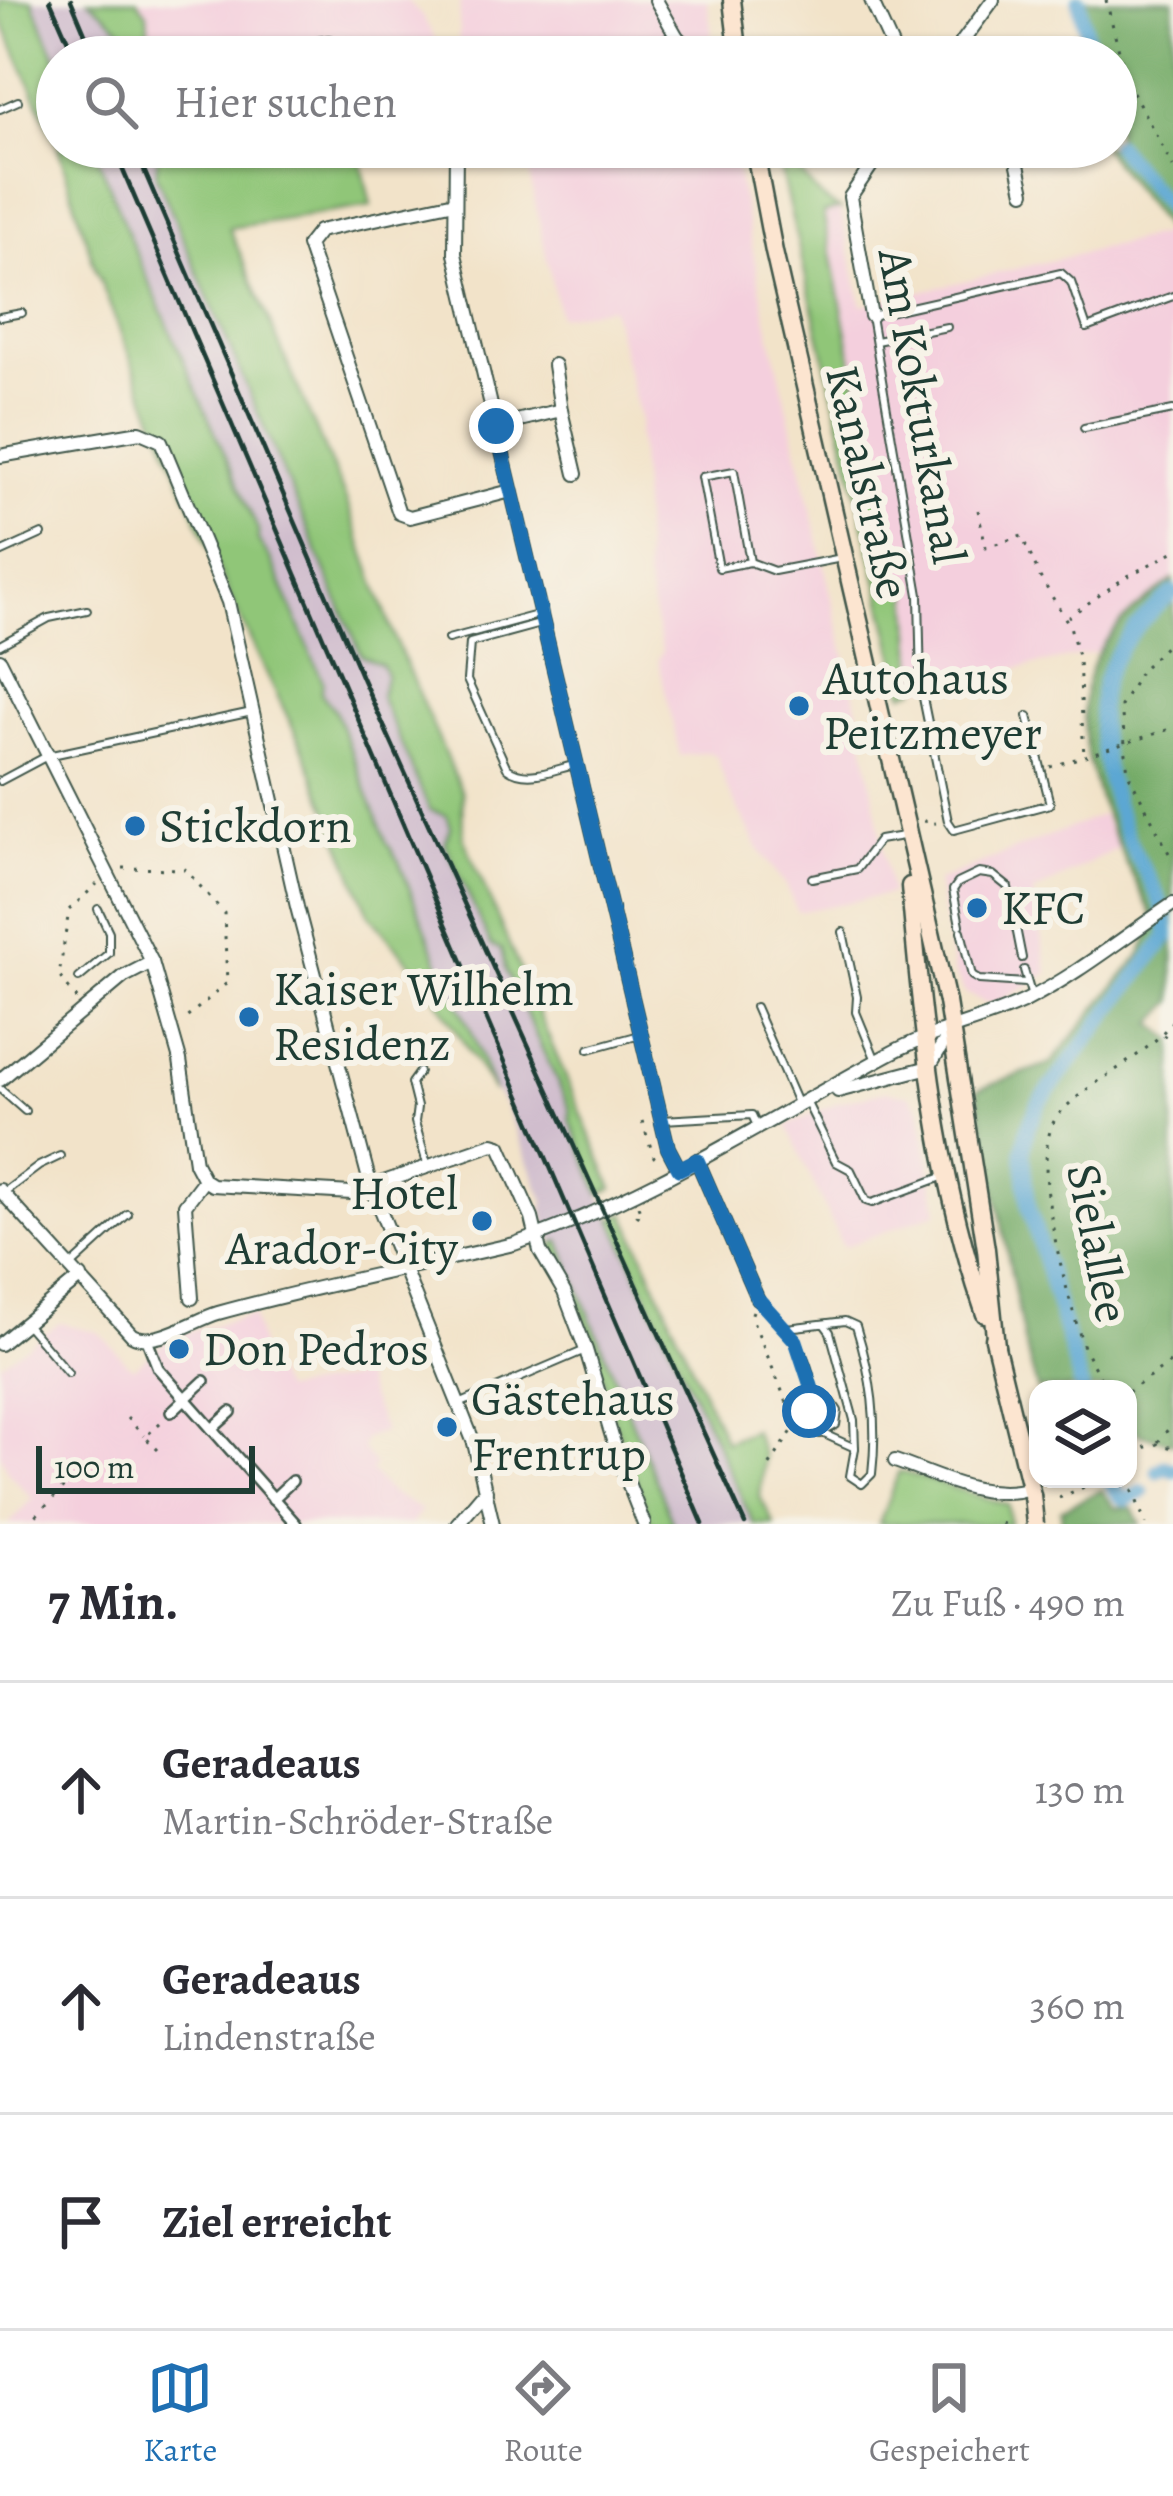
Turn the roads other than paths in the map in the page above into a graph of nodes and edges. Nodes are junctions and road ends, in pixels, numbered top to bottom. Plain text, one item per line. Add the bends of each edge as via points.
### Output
1 (656, 0) edge
2 (732, 0) edge
3 (871, 0) edge
4 (993, 0) edge
5 (676, 36) edge
6 (737, 36) edge
7 (887, 36) edge
8 (966, 36) edge
9 (19, 101) dead end
10 (0, 109) edge
11 (456, 168) edge
12 (758, 168) edge
13 (870, 168) edge
14 (1019, 168) edge
15 (1024, 192) dead end
16 (455, 202) junction
17 (1173, 296) edge
18 (22, 314) dead end
19 (871, 316) junction
20 (0, 317) edge
21 (946, 327) dead end
22 (876, 341) junction
23 (554, 365) dead end
24 (561, 410) junction
25 (1173, 410) edge
26 (496, 426) junction
27 (1084, 428) dead end
28 (0, 456) edge
29 (576, 474) dead end
30 (511, 491) junction
31 (42, 534) dead end
32 (0, 553) edge
33 (845, 557) junction
34 (751, 562) junction
35 (87, 610) dead end
36 (542, 619) junction
37 (448, 639) dead end
38 (0, 645) edge
39 (0, 661) edge
40 (255, 711) junction
41 (1028, 716) dead end
42 (47, 756) junction
43 (578, 764) junction
44 (0, 782) edge
45 (906, 836) junction
46 (812, 878) dead end
47 (1173, 904) edge
48 (98, 909) dead end
49 (843, 932) dead end
50 (1022, 958) dead end
51 (152, 962) junction
52 (1024, 970) dead end
53 (79, 978) dead end
54 (1026, 983) junction
55 (1032, 997) junction
56 (755, 1007) dead end
57 (951, 1031) junction
58 (643, 1034) junction
59 (924, 1035) junction
60 (589, 1048) dead end
61 (876, 1061) junction
62 (929, 1067) junction
63 (419, 1072) dead end
64 (0, 1084) edge
65 (807, 1102) junction
66 (25, 1111) dead end
67 (662, 1120) junction
68 (758, 1126) junction
69 (60, 1156) dead end
70 (697, 1160) junction
71 (428, 1167) junction
72 (679, 1169) junction
73 (947, 1176) junction
74 (204, 1180) junction
75 (371, 1187) junction
76 (1, 1192) edge
77 (128, 1214) dead end
78 (537, 1237) junction
79 (405, 1269) junction
80 (76, 1272) junction
81 (192, 1298) dead end
82 (757, 1298) joint
83 (824, 1324) junction
84 (27, 1325) junction
85 (787, 1328) junction
86 (147, 1340) junction
87 (0, 1344) edge
88 (996, 1346) junction
89 (586, 1350) junction
90 (68, 1373) dead end
91 (204, 1381) dead end
92 (812, 1397) junction
93 (185, 1398) junction
94 (459, 1404) junction
95 (171, 1412) road end
96 (231, 1412) dead end
97 (212, 1429) junction
98 (820, 1434) junction
99 (855, 1448) junction
100 (895, 1461) dead end
101 (292, 1481) dead end
102 (486, 1490) junction
103 (1032, 1491) junction
104 (273, 1499) junction
105 (296, 1524) edge
106 (457, 1524) edge
107 (493, 1524) edge
108 (644, 1524) edge
109 (1035, 1524) edge

1 - 5 street
2 - 6 main road
3 - 7 street
4 - 8 street
9 - 10 lane
11 - 16 street
12 - 33 main road, Kanalstraße
13 - 19 street, Am Kokturkanal via 850,197
14 - 15 street
16 - 26 street via 455,254
16 - 30 street via 319,231 308,245 399,513 410,517
17 - 19 lane via 1087,328 1060,273
18 - 20 lane
19 - 22 lane, Am Kokturkanal
21 - 22 lane
22 - 41 lane, Am Kokturkanal via 919,595 921,688 954,830 1050,804
23 - 24 street
24 - 26 street
24 - 29 street
25 - 27 lane
26 - 30 street
28 - 40 street via 140,432 160,441 228,602
30 - 36 street
31 - 32 lane
33 - 34 lane via 774,572
33 - 45 main road, Kanalstraße
34 - 34 lane via 719,568 702,476 734,471
35 - 38 lane via 49,618
36 - 37 lane
36 - 43 street
36 - 43 lane via 470,644 467,680 507,768 531,776
39 - 42 street
40 - 42 lane
40 - 75 street via 296,907
42 - 44 lane
42 - 51 street
43 - 58 street
45 - 46 lane via 879,839 856,869
45 - 57 main road, Kanalstraße
45 - 59 main road, Kanalstraße
47 - 55 street
48 - 53 lane via 109,953
49 - 61 lane via 856,1012
50 - 54 lane via 1008,887 979,874 958,883 972,976
51 - 64 street via 84,1008
51 - 74 street via 185,1058 194,1163
52 - 54 lane
54 - 55 lane
55 - 57 street
56 - 65 lane
57 - 59 street
57 - 62 street
57 - 88 main road, Kanalstraße
58 - 60 lane
58 - 67 street
59 - 61 street
59 - 62 main road, Kanalstraße
61 - 65 street
62 - 65 street
62 - 73 main road, Kanalstraße
63 - 71 lane via 411,1083
64 - 66 lane
65 - 68 street
65 - 73 lane via 866,1202
67 - 68 lane via 752,1115
67 - 72 street
68 - 70 street
69 - 76 lane
70 - 72 street
70 - 82 street
71 - 75 street
71 - 78 street via 500,1145
72 - 78 street
73 - 88 main road, Kanalstraße
74 - 75 street
74 - 81 street via 185,1205
75 - 79 street
76 - 80 street
77 - 80 lane
78 - 79 street
78 - 89 street
79 - 86 street via 254,1304
79 - 94 street
80 - 84 street
80 - 86 street via 133,1335
82 - 85 lane
83 - 85 lane
83 - 99 lane
83 - 99 lane via 856,1326 874,1392 872,1474 862,1484 850,1476
84 - 87 street
84 - 90 lane
85 - 92 lane
86 - 93 street via 158,1368
88 - 103 main road, Kanalstraße
89 - 94 lane
89 - 108 street
91 - 93 street
92 - 98 lane via 809,1422
92 - 98 lane via 838,1411 836,1425
93 - 95 street
93 - 97 street
94 - 102 street
96 - 97 street
97 - 104 street
98 - 99 lane
100 - 103 street via 983,1491
101 - 104 street
102 - 106 street
102 - 107 street
103 - 109 main road, Kanalstraße, bridge
104 - 105 street

